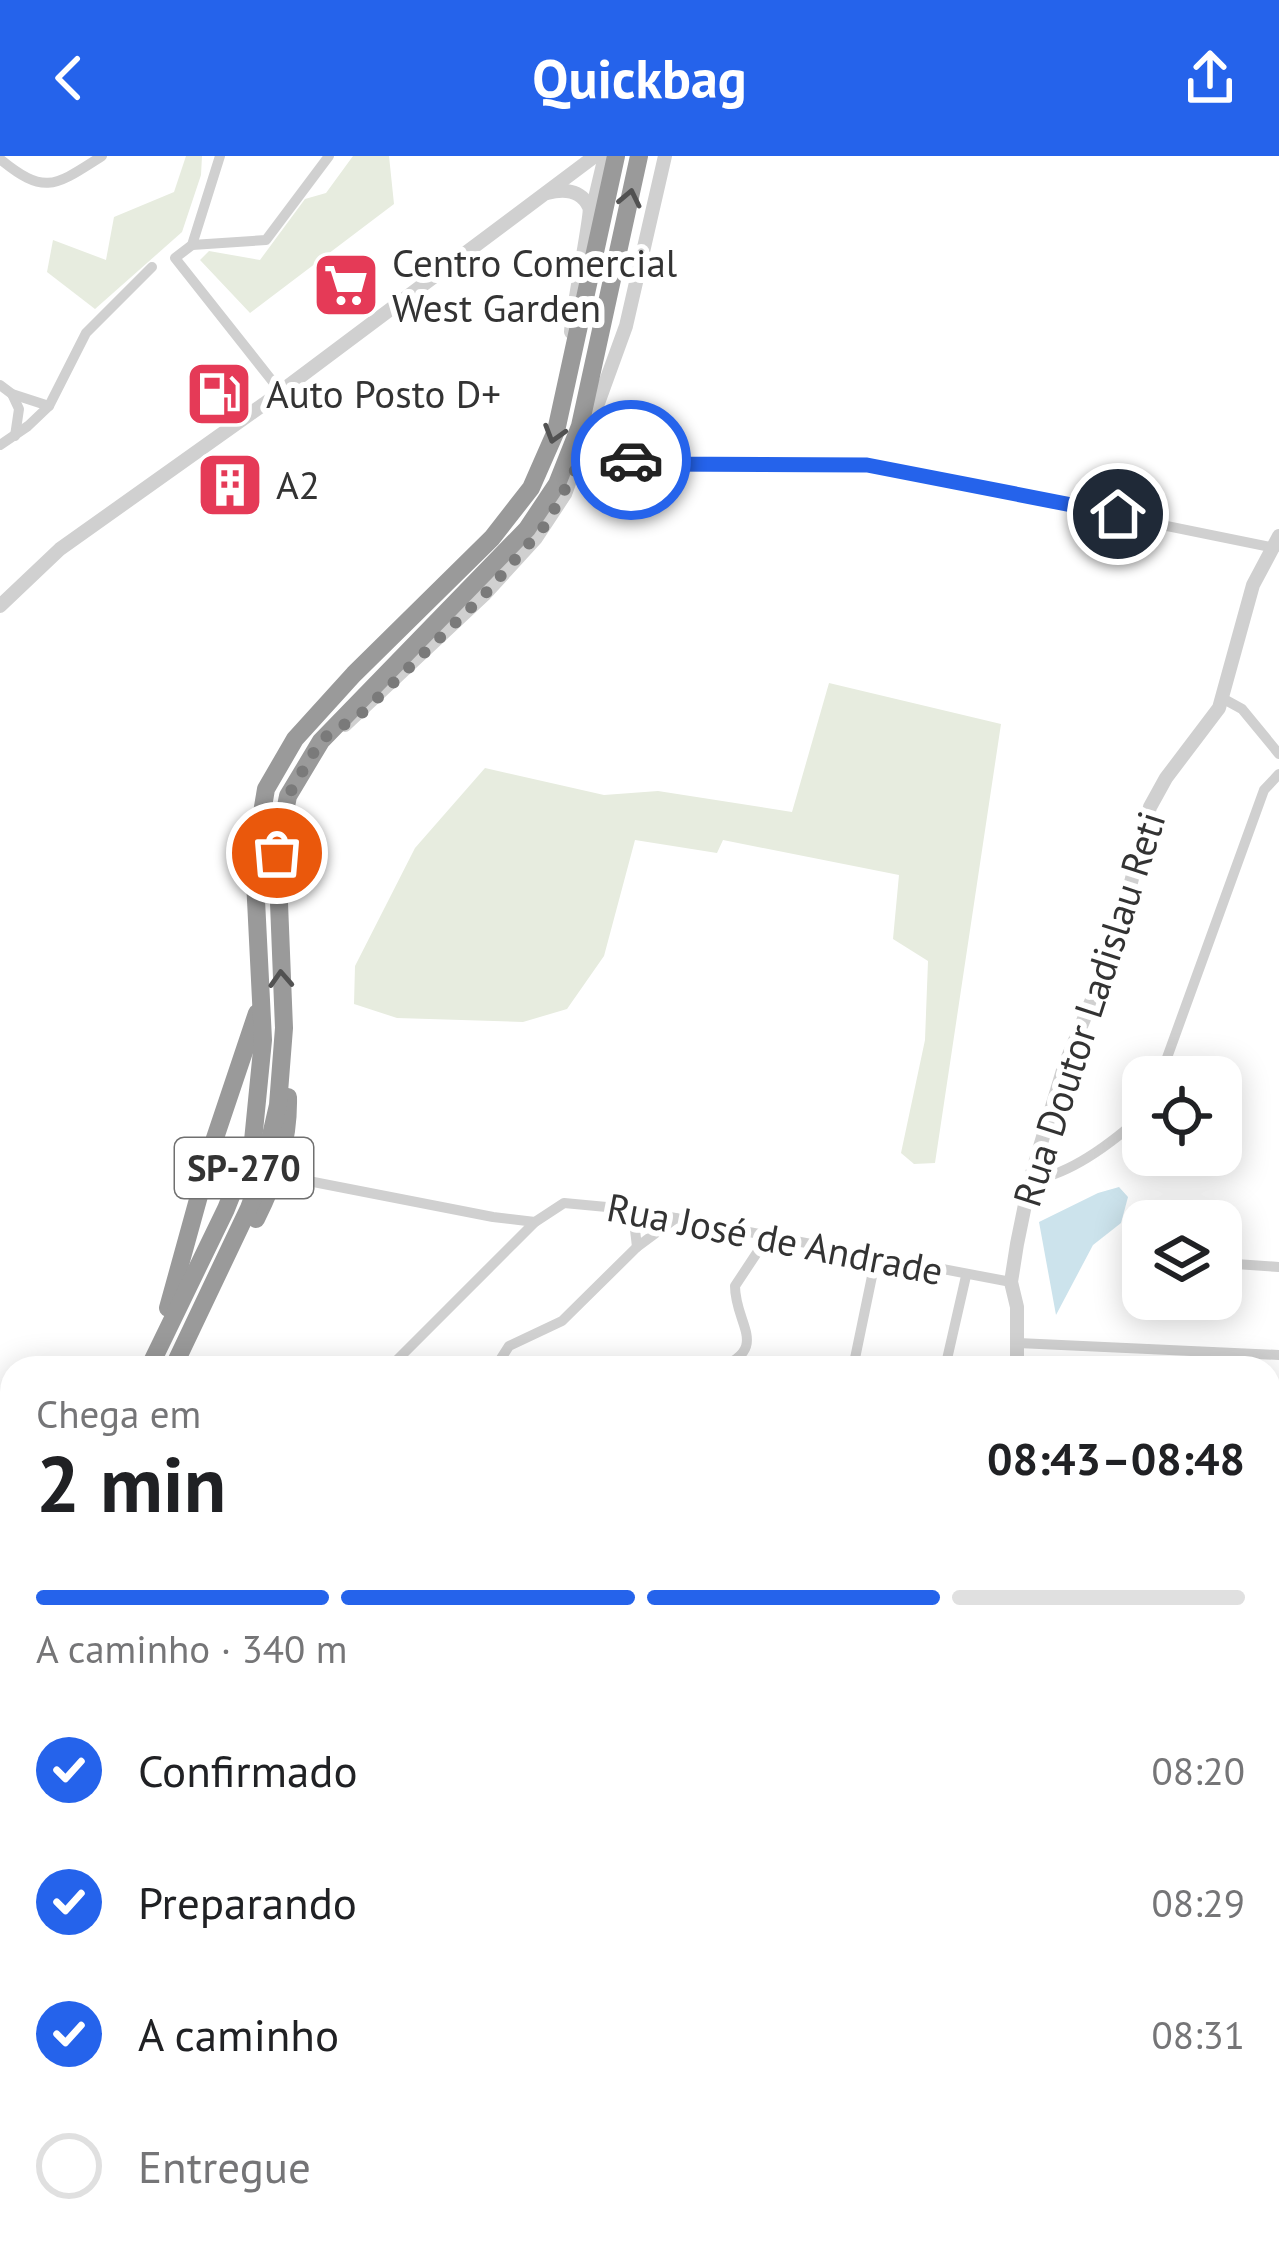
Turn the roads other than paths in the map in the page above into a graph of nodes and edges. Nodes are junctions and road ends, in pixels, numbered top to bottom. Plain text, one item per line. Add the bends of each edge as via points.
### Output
1 (103, 156) edge
2 (220, 156) edge
3 (329, 156) edge
4 (595, 156) edge
5 (605, 156) edge
6 (616, 156) edge
7 (639, 156) edge
8 (664, 156) edge
9 (0, 159) edge
10 (542, 195) junction
11 (591, 214) junction
12 (192, 244) junction
13 (152, 268) dead end
14 (569, 372) junction
15 (0, 385) edge
16 (280, 392) junction
17 (12, 394) junction
18 (50, 406) junction
19 (15, 436) junction
20 (588, 438) junction
21 (0, 445) edge
22 (598, 454) junction
23 (581, 459) junction
24 (1276, 544) edge
25 (0, 606) edge
26 (1222, 698) junction
27 (321, 740) junction
28 (1279, 754) edge
29 (1279, 774) edge
30 (262, 1002) junction
31 (284, 1028) junction
32 (1168, 1056) edge
33 (1122, 1133) edge
34 (286, 1171) junction
35 (1030, 1180) junction
36 (628, 1209) junction
37 (676, 1218) junction
38 (535, 1222) junction
39 (768, 1236) junction
40 (637, 1247) junction
41 (876, 1257) junction
42 (1242, 1264) edge
43 (1279, 1267) edge
44 (966, 1276) junction
45 (1012, 1282) junction
46 (193, 1327) junction
47 (1018, 1343) junction
48 (1279, 1355) edge
49 (153, 1356) edge
50 (155, 1356) edge
51 (178, 1356) edge
52 (401, 1356) edge
53 (503, 1356) edge
54 (742, 1356) edge
55 (855, 1356) edge
56 (948, 1356) edge
57 (1017, 1356) edge
58 (0, 1879) edge
59 (0, 2023) edge

1 - 9 street via 45,184 25,181
2 - 12 street
3 - 12 street via 266,240
4 - 10 street
5 - 11 street
6 - 14 highway, SP-270
27 -> 7 highway, SP-270 via 527,529 557,484 580,426
8 - 20 street via 626,326
10 - 11 street via 574,193
10 - 16 street
11 - 14 street via 572,304
12 - 16 street via 175,258
13 - 18 street via 86,333
14 -> 30 highway, SP-270 via 544,464 513,514 354,674 279,763 254,860
15 - 17 street
16 - 25 street via 60,549
17 - 18 street
17 - 19 street
18 - 19 street
19 - 21 street
20 - 22 street
20 - 23 street
22 - 23 street
22 - 24 street via 656,464 867,465
23 - 27 street via 547,523 484,595 363,712
24 - 26 street, Rua Doutor Ladislau Reti via 1248,599
26 - 28 street via 1242,709
26 - 35 street, Rua Doutor Ladislau Reti via 1150,807 1116,942 1064,1067
31 -> 27 highway, SP-270 via 280,826
29 - 32 street via 1264,790
30 - 49 highway
30 - 50 highway, SP-270 via 253,1141
31 - 34 highway
31 - 46 highway, SP-270 via 263,1170
33 - 35 street
34 - 38 street
34 - 46 highway
35 - 45 street, Rua Doutor Ladislau Reti
36 - 37 street, Rua José de Andrade
36 - 38 street, Rua José de Andrade via 564,1203
36 - 40 street
37 - 39 street, Rua José de Andrade
37 - 40 street
38 - 52 street, Rua José de Andrade
39 - 41 street, Rua José de Andrade
39 - 54 street via 735,1286 748,1337
40 - 53 street via 562,1321
41 - 44 street, Rua José de Andrade
41 - 55 street
42 - 43 street
44 - 45 street, Rua José de Andrade
44 - 56 street
45 - 47 street, Rua Doutor Ladislau Reti
46 - 51 highway, SP-270
47 - 48 street
47 - 57 street, Rua Doutor Ladislau Reti
58 - 59 highway

